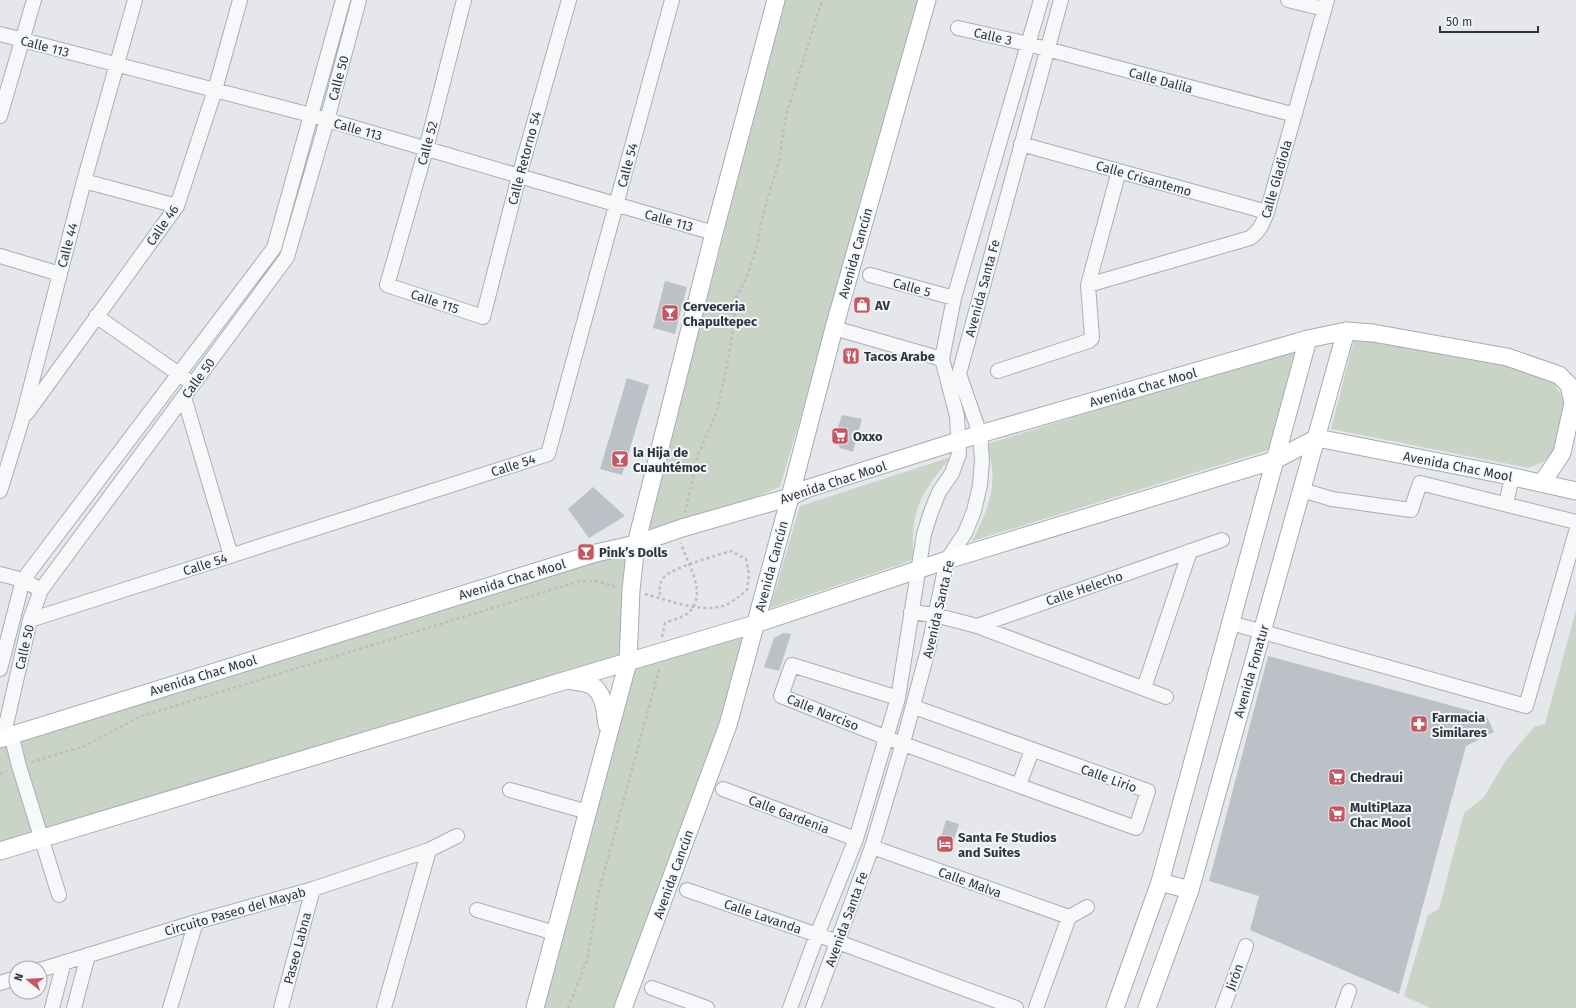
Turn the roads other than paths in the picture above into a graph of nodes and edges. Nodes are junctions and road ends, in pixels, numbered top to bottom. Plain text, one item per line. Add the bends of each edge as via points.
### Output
1 (34, 0) edge
2 (135, 0) edge
3 (240, 0) edge
4 (343, 0) edge
5 (359, 0) edge
6 (464, 0) edge
7 (569, 0) edge
8 (672, 0) edge
9 (927, 0) edge
10 (1041, 0) edge
11 (1061, 0) edge
12 (1288, 0) edge
13 (774, 1) edge
14 (1326, 5) edge
15 (958, 28) dead end
16 (0, 34) edge
17 (23, 40) junction
18 (1028, 44) junction
19 (1047, 50) junction
20 (117, 66) junction
21 (215, 90) junction
22 (311, 115) junction
23 (1295, 115) junction
24 (0, 116) edge
25 (327, 120) junction
26 (1021, 144) junction
27 (426, 149) junction
28 (1119, 171) junction
29 (519, 176) junction
30 (84, 181) junction
31 (616, 205) junction
32 (177, 206) junction
33 (1267, 212) junction
34 (714, 233) junction
35 (0, 256) edge
36 (60, 274) junction
37 (870, 275) dead end
38 (387, 285) joint
39 (1088, 285) junction
40 (954, 298) junction
41 (96, 316) junction
42 (483, 317) joint
43 (834, 328) junction
44 (1346, 331) junction
45 (1308, 339) junction
46 (942, 359) junction
47 (998, 371) dead end
48 (179, 374) junction
49 (193, 384) junction
50 (184, 397) junction
51 (22, 420) junction
52 (980, 434) junction
53 (1317, 438) junction
54 (960, 442) junction
55 (1275, 460) junction
56 (3, 473) edge
57 (1512, 477) junction
58 (1542, 483) junction
59 (797, 489) junction
60 (1302, 490) junction
61 (0, 491) edge
62 (1576, 491) edge
63 (1506, 504) junction
64 (1576, 522) edge
65 (1576, 532) edge
66 (1222, 540) dead end
67 (636, 544) junction
68 (1190, 551) junction
69 (231, 556) junction
70 (947, 560) junction
71 (917, 570) junction
72 (0, 574) edge
73 (23, 580) junction
74 (41, 590) junction
75 (911, 612) junction
76 (935, 615) junction
77 (30, 620) junction
78 (1231, 623) junction
79 (755, 624) junction
80 (977, 626) junction
81 (1262, 632) junction
82 (628, 662) junction
83 (0, 669) edge
84 (567, 680) junction
85 (1144, 688) junction
86 (1166, 697) dead end
87 (898, 698) junction
88 (914, 708) junction
89 (608, 735) junction
90 (5, 737) edge
91 (887, 738) junction
92 (903, 743) junction
93 (1032, 750) junction
94 (1019, 785) junction
95 (723, 789) dead end
96 (510, 790) dead end
97 (588, 812) junction
98 (457, 836) dead end
99 (42, 838) junction
100 (856, 839) junction
101 (872, 847) junction
102 (429, 850) junction
103 (0, 851) edge
104 (1160, 882) junction
105 (313, 889) junction
106 (687, 890) dead end
107 (1190, 890) junction
108 (59, 895) dead end
109 (1087, 907) dead end
110 (477, 910) dead end
111 (1069, 917) junction
112 (196, 922) junction
113 (555, 933) junction
114 (817, 935) junction
115 (838, 942) junction
116 (1246, 946) dead end
117 (88, 955) junction
118 (64, 962) junction
119 (48, 967) edge
120 (652, 988) dead end
121 (1349, 991) dead end
122 (52, 1008) edge
123 (74, 1008) edge
124 (170, 1008) edge
125 (281, 1008) edge
126 (384, 1008) edge
127 (535, 1008) edge
128 (623, 1008) edge
129 (707, 1008) edge
130 (790, 1008) edge
131 (813, 1008) edge
132 (1016, 1008) edge
133 (1036, 1008) edge
134 (1115, 1008) edge
135 (1147, 1008) edge
136 (1222, 1008) edge
137 (1343, 1008) edge

1 - 17 street
2 - 20 street, Calle 44
3 - 21 street, Calle 46
4 - 22 street, Calle 50
5 - 25 street, Calle 50
6 - 27 street, Calle 52
7 - 29 street, Calle Retorno 54
8 - 31 street, Calle 54
9 - 43 main road, Avenida Cancún
10 - 18 street, Avenida Santa Fe
11 - 19 street, Avenida Santa Fe
12 - 14 street
13 - 34 main road
14 - 23 street, Calle Gladiola
15 - 18 street, Calle 3
16 - 17 street, Calle 113
17 - 20 street, Calle 113
17 - 24 street
18 - 19 street, Calle Dalila
18 - 40 street, Avenida Santa Fe
19 - 23 street, Calle Dalila
19 - 26 street, Avenida Santa Fe
20 - 21 street, Calle 113
20 - 30 street, Calle 44
21 - 22 street, Calle 113
21 - 32 street, Calle 46
22 - 25 street, Calle 113
22 - 48 street, Calle 50 via 274,248
23 - 33 street, Calle Gladiola
25 - 27 street, Calle 113
25 - 49 street, Calle 50 via 287,257
26 - 28 street, Calle Crisantemo
26 - 52 street, Avenida Santa Fe via 959,374
27 - 29 street, Calle 113
27 - 38 street, Calle 52
28 - 33 street, Calle Crisantemo
28 - 39 street
29 - 31 street, Calle 113
29 - 42 street, Calle Retorno 54
30 - 32 street
30 - 36 street, Calle 44
31 - 34 street, Calle 113
31 - 69 street, Calle 54 via 548,454
32 - 41 street, Calle 46
33 - 39 street, Calle Gladiola via 1262,226 1250,238
34 - 67 main road
35 - 36 street
36 - 51 street, Calle 44
37 - 40 street, Calle 5
38 - 42 street, Calle 115
39 - 47 street via 1092,334 1090,341
40 - 46 street, Avenida Santa Fe
41 - 48 street
41 - 51 street, Calle 46
43 - 46 street
43 - 59 main road, Avenida Cancún
44 - 45 main road, Avenida Chac Mool
44 - 53 main road, Avenida Fonatur
44 - 58 main road, Avenida Chac Mool via 1373,333 1507,357 1559,375 1568,385 1573,403 1562,453
45 - 52 main road, Avenida Chac Mool
45 - 55 main road
46 - 54 street, Avenida Santa Fe via 957,416
48 - 49 street
48 - 73 street, Calle 50
49 - 50 street, Calle 50
50 - 69 street
50 - 74 street, Calle 50
51 - 56 street, Calle 44
52 - 54 main road, Avenida Chac Mool
52 - 70 street, Avenida Santa Fe via 982,460 974,511 965,533
53 - 55 main road
53 - 57 main road, Avenida Chac Mool
53 - 60 main road, Avenida Fonatur
54 - 59 main road, Avenida Chac Mool
54 - 71 street, Avenida Santa Fe via 959,454 952,473 939,492 931,512
55 - 70 main road
55 - 78 main road
56 - 61 street, Calle 44
57 - 58 main road, Avenida Chac Mool
57 - 63 street
58 - 62 main road, Avenida Chac Mool
59 - 67 main road, Avenida Chac Mool
59 - 79 main road, Avenida Cancún
60 - 63 street via 1332,499 1411,510 1420,483
60 - 81 main road, Avenida Fonatur
63 - 64 street
65 - 81 street via 1526,706
66 - 68 street, Calle Helecho
67 - 82 main road
67 - 90 main road, Avenida Chac Mool via 596,553
68 - 80 street, Calle Helecho
68 - 85 street
69 - 77 street, Calle 54
70 - 71 main road
70 - 76 street, Avenida Santa Fe
71 - 75 street, Avenida Santa Fe
71 - 79 main road
72 - 73 street
73 - 74 street
73 - 83 street, Calle 50
74 - 77 street, Calle 50
75 - 76 street
75 - 87 street, Avenida Santa Fe
76 - 80 street
76 - 88 street, Avenida Santa Fe
77 - 90 street, Calle 50
78 - 81 street
78 - 104 main road
79 - 82 main road
79 - 128 main road, Avenida Cancún via 728,725
80 - 85 street
81 - 107 main road, Avenida Fonatur
82 - 84 main road
82 - 89 main road
84 - 89 main road via 591,685 599,693 604,703
84 - 99 main road
85 - 86 street
87 - 91 street, Avenida Santa Fe
87 - 91 street, Calle Narciso via 792,665 781,696
88 - 92 street, Avenida Santa Fe
88 - 93 street, Calle Lirio
89 - 97 main road
90 - 99 street via 19,766
91 - 92 street, Calle Lirio
91 - 100 street, Avenida Santa Fe
92 - 94 street, Calle Lirio
92 - 101 street, Avenida Santa Fe
93 - 94 street
93 - 94 street, Calle Lirio via 1148,792 1136,828
95 - 100 street, Calle Gardenia
96 - 97 street
97 - 113 main road
98 - 102 street, Circuito Paseo del Mayab
99 - 103 main road
99 - 108 street
100 - 114 street, Avenida Santa Fe
101 - 111 street, Calle Malva
101 - 115 street, Avenida Santa Fe
102 - 105 street, Circuito Paseo del Mayab
102 - 126 street
104 - 107 main road
104 - 134 main road
105 - 112 street, Circuito Paseo del Mayab
105 - 125 street, Paseo Labna
106 - 114 street, Calle Lavanda
107 - 135 main road, Avenida Fonatur
109 - 111 street
110 - 113 street
111 - 133 street
112 - 117 street, Circuito Paseo del Mayab
112 - 124 street
113 - 127 main road
114 - 115 street, Calle Lavanda
114 - 130 street, Avenida Santa Fe
115 - 131 street, Avenida Santa Fe
115 - 132 street
116 - 136 street, Jirón
117 - 118 street, Circuito Paseo del Mayab
117 - 123 street
118 - 119 street, Circuito Paseo del Mayab
118 - 122 street
120 - 129 street
121 - 137 street

